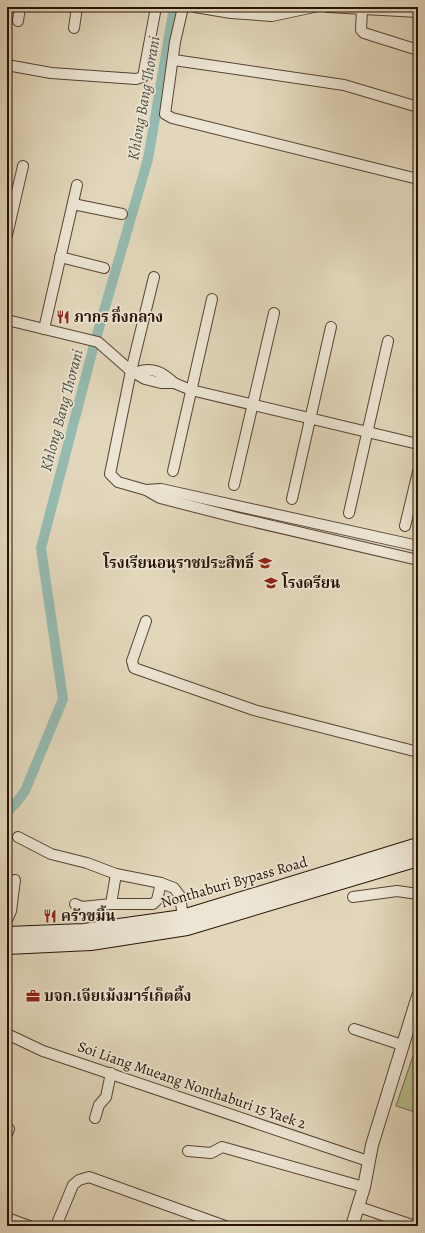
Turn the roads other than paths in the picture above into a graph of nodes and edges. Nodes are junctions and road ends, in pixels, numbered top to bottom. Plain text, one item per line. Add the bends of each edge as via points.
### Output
1 (20, 7) edge
2 (77, 7) edge
3 (156, 7) edge
4 (183, 7) edge
5 (195, 7) edge
6 (314, 7) edge
7 (328, 7) edge
8 (362, 10) junction
9 (418, 12) edge
10 (18, 22) dead end
11 (74, 28) dead end
12 (418, 50) edge
13 (174, 60) junction
14 (7, 65) edge
15 (418, 106) edge
16 (23, 166) dead end
17 (418, 180) edge
18 (77, 185) dead end
19 (73, 204) junction
20 (122, 214) dead end
21 (7, 235) edge
22 (60, 257) junction
23 (104, 268) dead end
24 (154, 277) dead end
25 (212, 299) dead end
26 (274, 313) dead end
27 (7, 320) edge
28 (331, 327) dead end
29 (44, 329) junction
30 (388, 341) dead end
31 (134, 372) junction
32 (192, 390) junction
33 (253, 404) junction
34 (310, 418) junction
35 (368, 432) junction
36 (418, 444) edge
37 (173, 470) dead end
38 (418, 472) edge
39 (234, 485) dead end
40 (146, 490) junction
41 (292, 499) dead end
42 (258, 510) junction
43 (349, 513) dead end
44 (254, 522) junction
45 (405, 526) dead end
46 (382, 537) junction
47 (418, 546) edge
48 (379, 550) junction
49 (418, 560) edge
50 (146, 621) dead end
51 (418, 752) edge
52 (18, 837) dead end
53 (418, 845) edge
54 (418, 859) edge
55 (116, 874) junction
56 (15, 880) dead end
57 (161, 883) junction
58 (418, 894) edge
59 (353, 898) dead end
60 (75, 904) dead end
61 (111, 904) junction
62 (183, 917) junction
63 (7, 920) edge
64 (7, 934) edge
65 (7, 947) edge
66 (418, 996) edge
67 (354, 1029) dead end
68 (7, 1034) edge
69 (402, 1045) junction
70 (111, 1073) junction
71 (95, 1118) dead end
72 (188, 1151) dead end
73 (368, 1161) junction
74 (364, 1187) junction
75 (359, 1207) junction
76 (7, 1218) edge
77 (29, 1226) edge
78 (56, 1226) edge
79 (225, 1226) edge
80 (352, 1226) edge
81 (415, 1226) edge

1 - 10 street
2 - 11 street
3 - 14 street via 143,76 136,78 51,73
4 - 13 street via 175,42
5 - 6 street via 272,16
7 - 8 street
8 - 9 street
8 - 12 street via 360,25 364,33
13 - 15 street via 344,85
13 - 17 street via 166,105 166,114 172,118
16 - 21 street
18 - 19 street
19 - 20 street
19 - 22 street
22 - 23 street
22 - 29 street
24 - 31 street
25 - 32 street
26 - 33 street
27 - 29 street
28 - 34 street
29 - 31 street via 93,341
30 - 35 street
31 - 32 street via 147,369 163,373 174,384
31 - 40 street via 110,474 118,482
32 - 33 street
32 - 37 street
33 - 34 street
33 - 39 street
34 - 35 street
34 - 41 street
35 - 36 street
35 - 43 street
38 - 45 street
40 - 42 street via 161,489
40 - 44 street via 160,498
42 - 44 street
42 - 46 street
44 - 48 street
46 - 47 street
46 - 48 street
48 - 49 street
50 - 51 street via 132,661 134,668 254,710
52 - 55 street via 51,854
53 - 62 main road, Nonthaburi Bypass Road
54 - 65 main road, Nonthaburi Bypass Road via 187,928 91,943
55 - 57 street
55 - 61 street
56 - 63 street via 12,907
57 - 61 street via 157,900 153,904
57 - 62 street via 177,891
58 - 59 street via 397,891
60 - 61 street via 82,907
62 - 64 main road, Nonthaburi Bypass Road via 84,931
66 - 69 street
67 - 69 street
68 - 70 street, Soi Liang Mueang Nonthaburi 15 Yaek 2 via 43,1050
69 - 73 street
70 - 71 street via 106,1097 99,1105
70 - 73 street, Soi Liang Mueang Nonthaburi 15 Yaek 2
72 - 74 street via 210,1153 222,1147
73 - 74 street
74 - 75 street
75 - 80 street
75 - 81 street
76 - 77 street
78 - 79 street via 73,1184 89,1177

